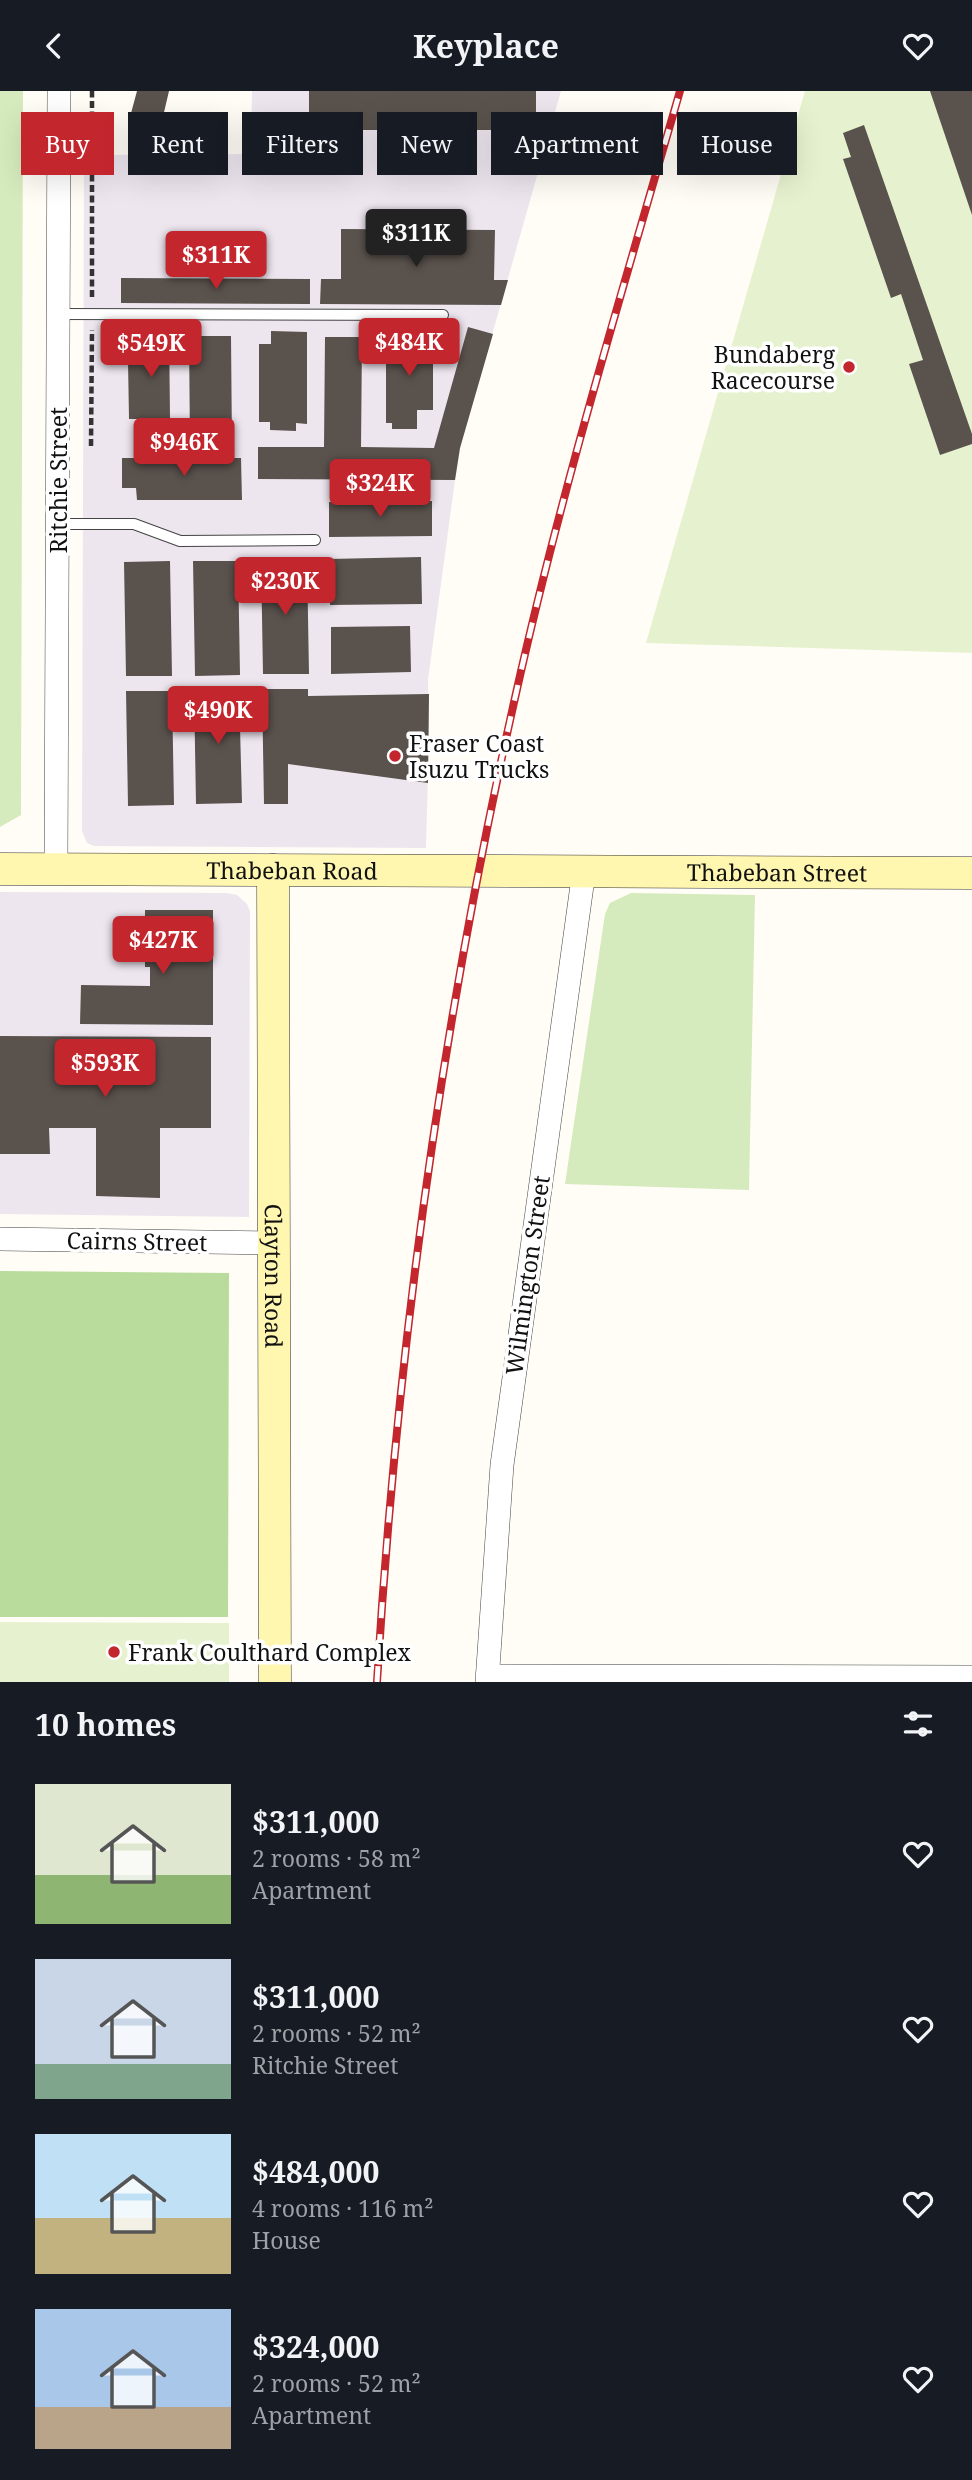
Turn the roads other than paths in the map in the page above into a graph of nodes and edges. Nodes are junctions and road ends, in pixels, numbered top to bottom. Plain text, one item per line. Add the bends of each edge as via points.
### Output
1 (59, 91) edge
2 (58, 314) junction
3 (443, 315) dead end
4 (58, 524) junction
5 (315, 540) dead end
6 (0, 869) edge
7 (56, 869) junction
8 (273, 870) junction
9 (584, 871) junction
10 (972, 873) edge
11 (0, 1239) edge
12 (275, 1243) junction
13 (972, 1677) edge
14 (487, 1679) edge
15 (875, 1680) edge
16 (275, 1682) edge

1 - 2 street, Ritchie Street
2 - 3 lane
2 - 4 street, Ritchie Street
4 - 5 lane via 134,524 180,541
4 - 7 street, Ritchie Street
6 - 7 street, Thabeban Road
7 - 8 street, Thabeban Road
8 - 9 street, Thabeban Road
8 - 12 street, Clayton Road
9 - 10 street, Thabeban Street
9 - 14 street, Wilmington Street via 502,1465
11 - 12 street, Cairns Street
12 - 16 street, Clayton Road
13 - 15 street
14 - 15 street

